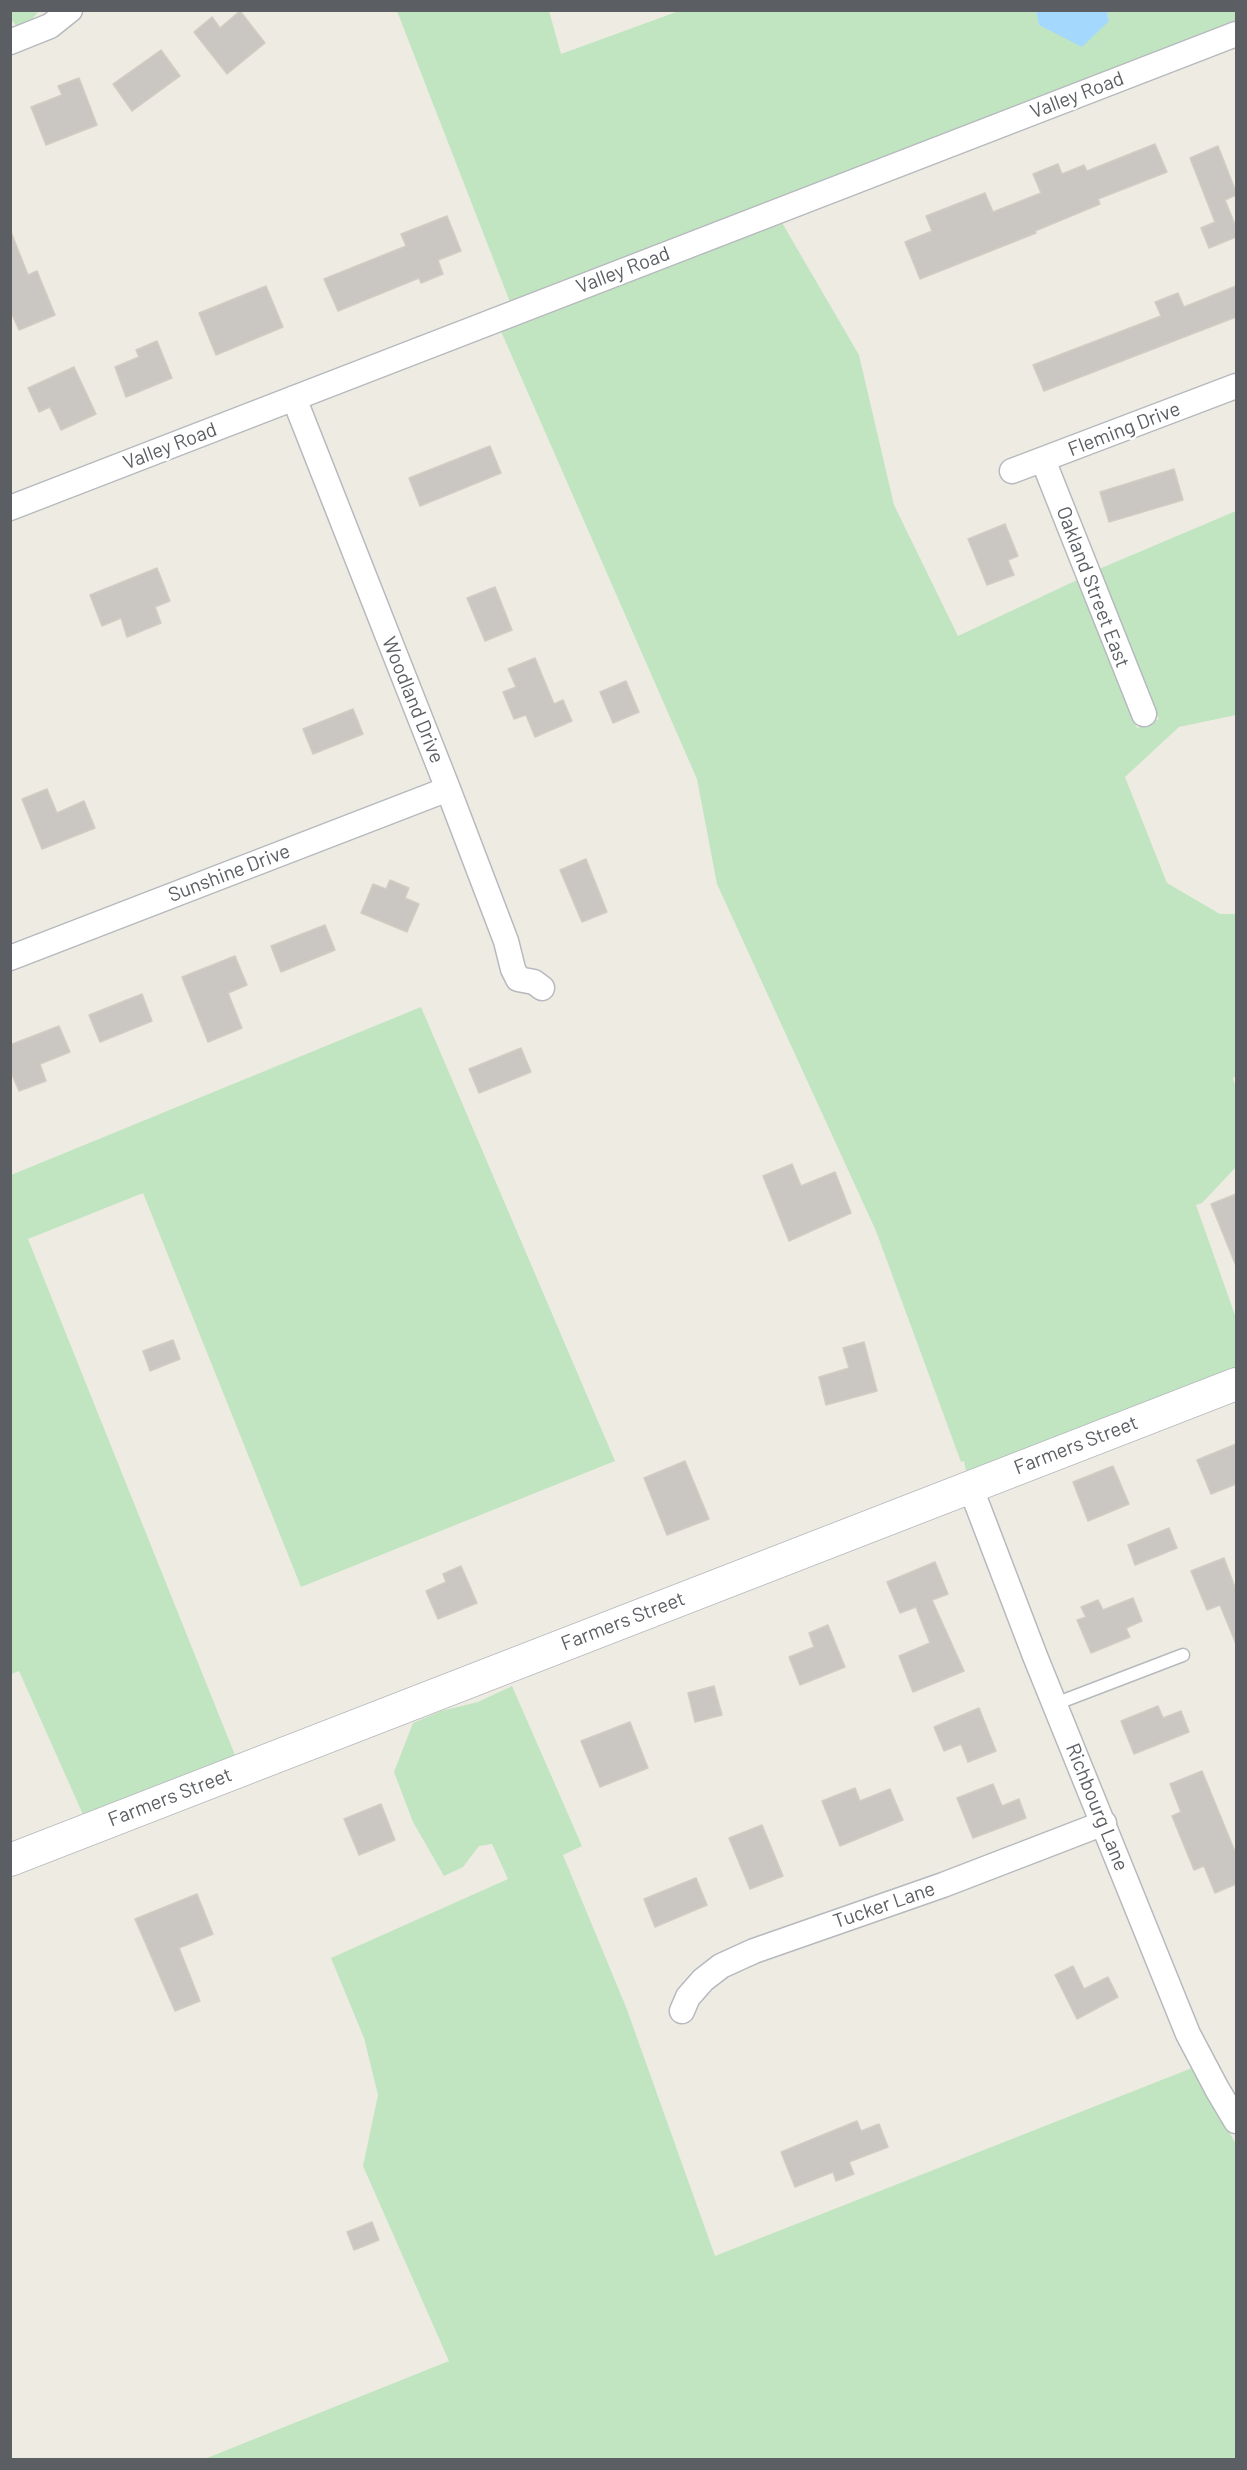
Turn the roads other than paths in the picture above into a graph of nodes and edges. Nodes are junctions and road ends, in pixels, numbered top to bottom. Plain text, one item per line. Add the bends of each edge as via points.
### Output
1 (70, 10) edge
2 (1236, 34) edge
3 (10, 42) edge
4 (1236, 386) edge
5 (294, 398) junction
6 (1043, 460) junction
7 (1012, 471) dead end
8 (13, 501) edge
9 (1144, 714) dead end
10 (448, 789) junction
11 (10, 958) edge
12 (542, 988) dead end
13 (1236, 1384) edge
14 (970, 1486) junction
15 (1183, 1655) dead end
16 (1055, 1704) junction
17 (1104, 1824) junction
18 (10, 1860) edge
19 (682, 2011) dead end
20 (1236, 2121) edge

1 - 3 street via 50,26
2 - 5 street, Valley Road
4 - 6 street, Fleming Drive
5 - 8 street, Valley Road
5 - 10 street, Woodland Drive
6 - 7 street, Fleming Drive
6 - 9 street, Oakland Street East
10 - 11 street, Sunshine Drive
10 - 12 street, Woodland Drive via 513,969 518,979
13 - 14 street, Farmers Street
14 - 16 street, Richbourg Lane
14 - 18 street, Farmers Street
15 - 16 lane
16 - 17 street, Richbourg Lane
17 - 19 street, Tucker Lane via 754,1951 702,1980
17 - 20 street, Richbourg Lane via 1188,2034

